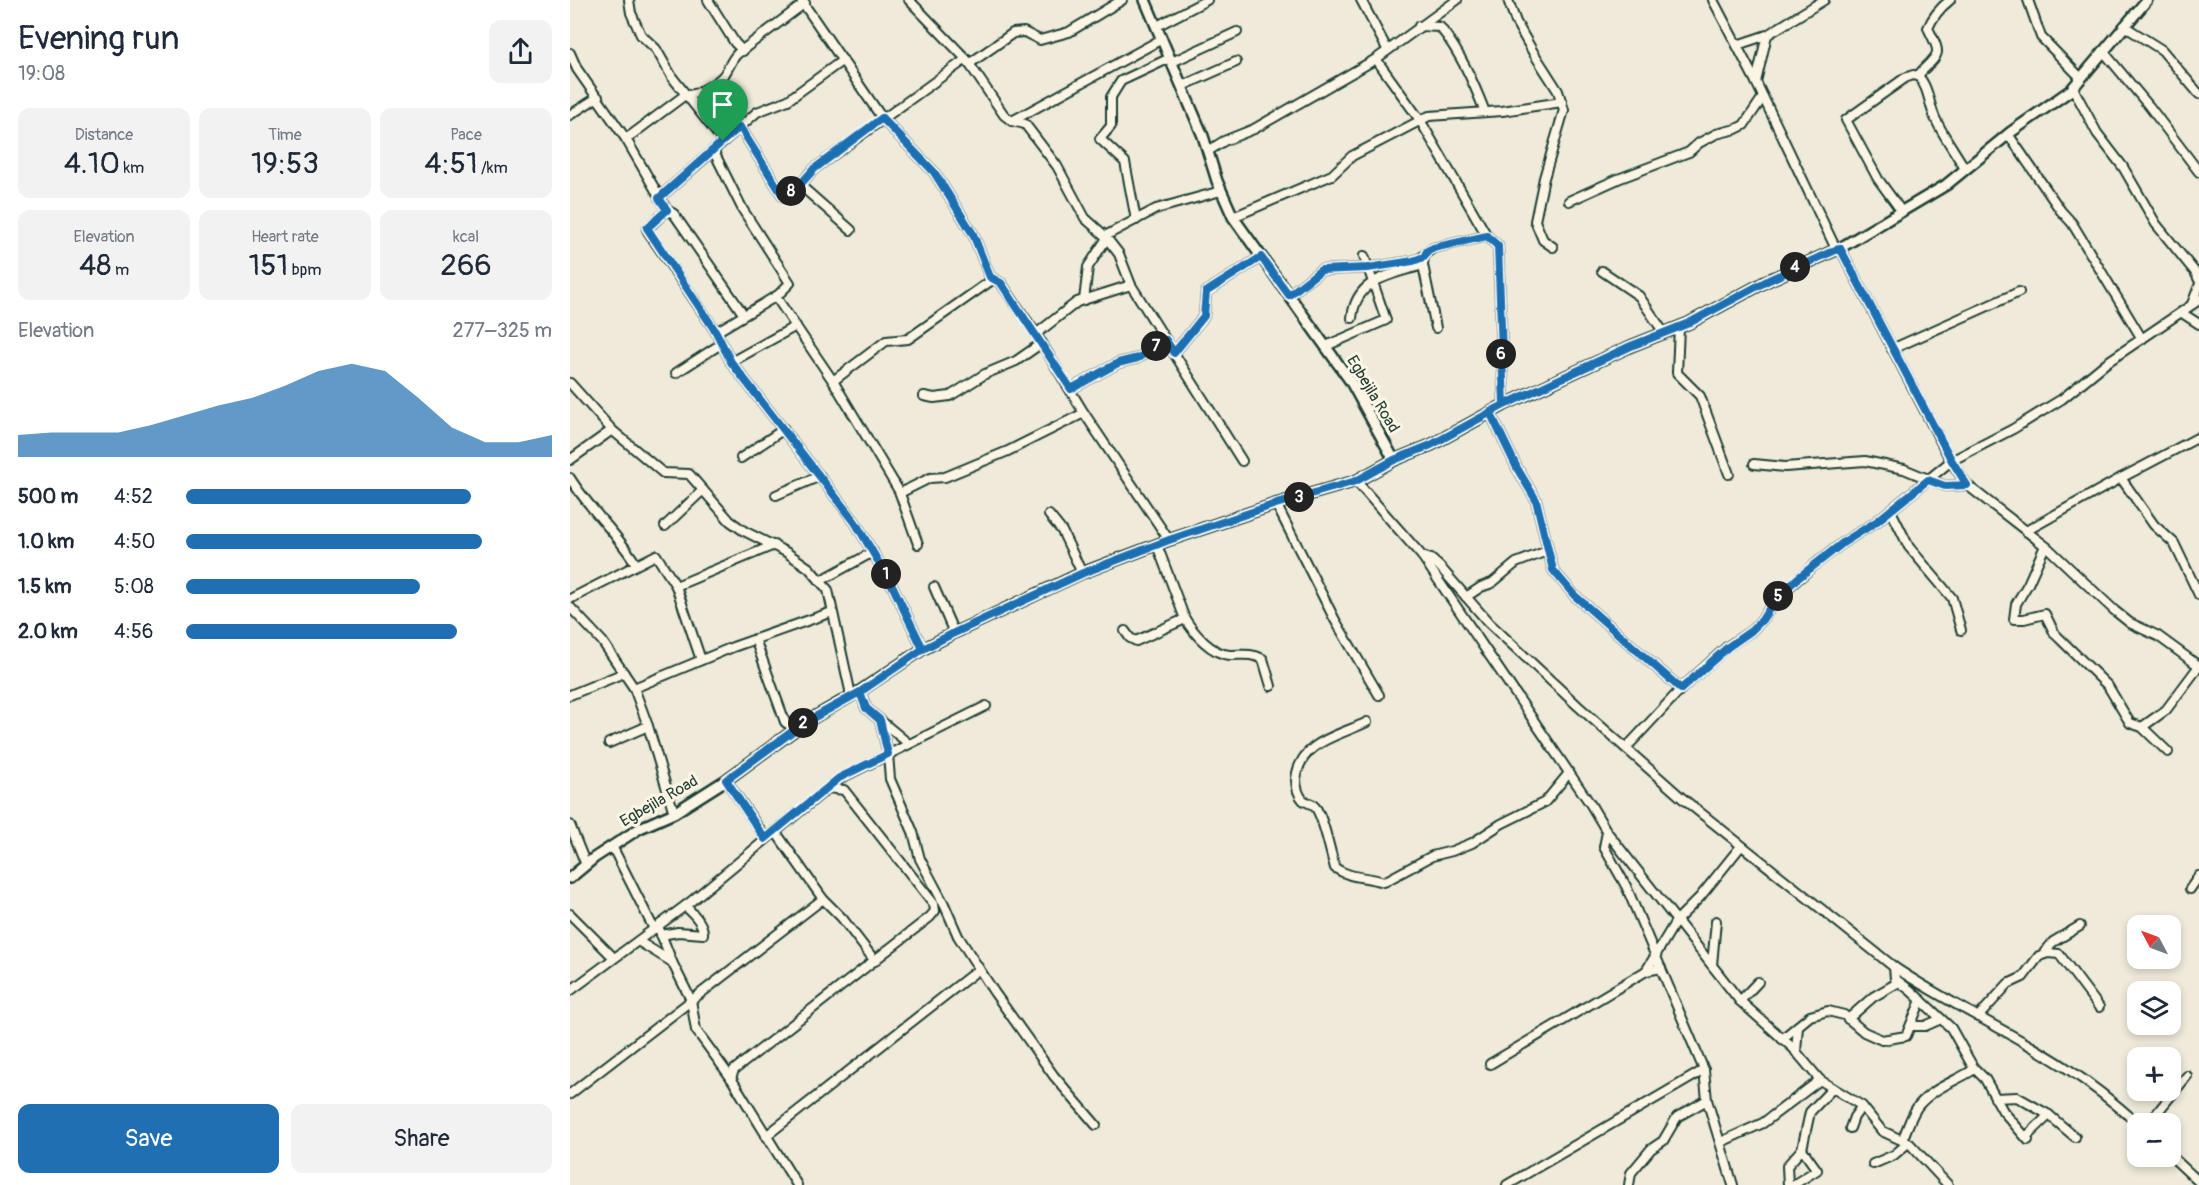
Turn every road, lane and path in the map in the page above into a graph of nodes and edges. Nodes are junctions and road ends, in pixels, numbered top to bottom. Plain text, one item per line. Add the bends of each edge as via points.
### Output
1 (628, 0) edge
2 (708, 0) edge
3 (909, 0) edge
4 (1122, 0) edge
5 (1144, 0) edge
6 (1207, 0) edge
7 (1361, 0) edge
8 (1457, 0) edge
9 (1508, 0) edge
10 (1713, 0) edge
11 (1824, 0) edge
12 (1950, 0) edge
13 (2028, 0) edge
14 (2147, 0) edge
15 (803, 2) edge
16 (1157, 26) junction
17 (1419, 26) junction
18 (2124, 26) junction
19 (1237, 32) dead end
20 (1767, 35) junction
21 (1162, 39) junction
22 (1737, 45) junction
23 (1387, 49) junction
24 (743, 51) junction
25 (2103, 51) junction
26 (570, 53) edge
27 (1376, 59) junction
28 (843, 60) junction
29 (1171, 60) junction
30 (968, 61) junction
31 (1236, 62) dead end
32 (1918, 76) junction
33 (2081, 78) junction
34 (1756, 82) junction
35 (1182, 87) junction
36 (2073, 88) junction
37 (2199, 94) edge
38 (685, 95) junction
39 (598, 97) junction
40 (1763, 97) junction
41 (1562, 102) junction
42 (1485, 112) junction
43 (570, 115) edge
44 (882, 118) junction
45 (1420, 120) junction
46 (1012, 121) junction
47 (740, 127) junction
48 (2008, 134) junction
49 (626, 139) junction
50 (723, 141) junction
51 (714, 150) junction
52 (1208, 152) junction
53 (1965, 169) junction
54 (2199, 172) edge
55 (800, 185) junction
56 (1221, 191) junction
57 (659, 198) junction
58 (1569, 201) dead end
59 (667, 210) junction
60 (1902, 212) junction
61 (1233, 217) junction
62 (1136, 220) junction
63 (851, 230) dead end
64 (1487, 236) junction
65 (1106, 237) junction
66 (1553, 247) dead end
67 (1838, 249) junction
68 (1364, 256) dead end
69 (1261, 257) junction
70 (1424, 261) junction
71 (1368, 268) junction
72 (1602, 271) dead end
73 (992, 280) junction
74 (2199, 280) edge
75 (1373, 282) junction
76 (1131, 285) junction
77 (2199, 286) edge
78 (2019, 292) dead end
79 (1289, 295) junction
80 (776, 297) junction
81 (1084, 300) junction
82 (2196, 303) edge
83 (2182, 313) junction
84 (744, 315) junction
85 (1352, 318) dead end
86 (2198, 323) edge
87 (796, 326) junction
88 (1678, 327) junction
89 (1436, 328) dead end
90 (716, 332) junction
91 (1664, 333) junction
92 (1036, 334) junction
93 (2142, 339) junction
94 (1166, 340) junction
95 (1042, 343) junction
96 (721, 344) junction
97 (1326, 346) junction
98 (1892, 349) junction
99 (1174, 353) junction
100 (731, 362) junction
101 (676, 373) dead end
102 (833, 381) junction
103 (570, 383) edge
104 (1071, 389) junction
105 (924, 396) dead end
106 (1504, 405) junction
107 (1490, 412) junction
108 (1084, 413) junction
109 (784, 429) junction
110 (612, 430) junction
111 (2199, 437) edge
112 (741, 458) dead end
113 (570, 460) edge
114 (1394, 460) junction
115 (1242, 461) dead end
116 (1952, 461) junction
117 (1755, 464) dead end
118 (1729, 474) dead end
119 (820, 476) junction
120 (570, 478) edge
121 (2121, 478) junction
122 (1928, 480) junction
123 (1356, 481) junction
124 (1967, 485) junction
125 (703, 490) junction
126 (900, 493) junction
127 (776, 495) dead end
128 (1276, 504) junction
129 (1891, 511) junction
130 (1049, 515) dead end
131 (665, 526) dead end
132 (2026, 531) junction
133 (1169, 540) junction
134 (918, 544) dead end
135 (774, 545) junction
136 (1157, 545) junction
137 (2045, 546) junction
138 (1547, 550) junction
139 (873, 552) junction
140 (1422, 556) junction
141 (636, 564) junction
142 (1083, 573) junction
143 (820, 581) junction
144 (676, 586) junction
145 (934, 587) dead end
146 (2199, 595) edge
147 (1466, 597) junction
148 (570, 599) edge
149 (570, 607) edge
150 (832, 612) junction
151 (1185, 619) junction
152 (1961, 630) dead end
153 (1125, 631) dead end
154 (954, 633) junction
155 (755, 639) junction
156 (923, 649) junction
157 (701, 660) junction
158 (2199, 666) edge
159 (624, 673) junction
160 (1271, 686) dead end
161 (634, 688) junction
162 (1681, 689) junction
163 (855, 693) junction
164 (1379, 694) dead end
165 (570, 695) edge
166 (986, 706) dead end
167 (880, 720) junction
168 (1367, 722) dead end
169 (648, 726) junction
170 (2142, 727) junction
171 (795, 729) junction
172 (609, 743) dead end
173 (909, 744) junction
174 (1626, 748) junction
175 (2168, 752) dead end
176 (888, 754) junction
177 (1569, 773) junction
178 (726, 780) junction
179 (828, 788) junction
180 (674, 813) junction
181 (570, 825) edge
182 (775, 831) junction
183 (1607, 832) junction
184 (765, 839) junction
185 (612, 846) junction
186 (1741, 846) junction
187 (586, 865) junction
188 (2199, 876) edge
189 (570, 878) edge
190 (2190, 889) dead end
191 (823, 898) junction
192 (685, 906) junction
193 (570, 914) edge
194 (1676, 921) junction
195 (1716, 921) dead end
196 (2080, 926) dead end
197 (656, 927) junction
198 (661, 934) junction
199 (638, 940) junction
200 (1655, 955) junction
201 (2042, 955) junction
202 (614, 958) junction
203 (875, 961) junction
204 (672, 962) junction
205 (1712, 965) junction
206 (1894, 967) junction
207 (1661, 968) junction
208 (980, 969) junction
209 (1646, 971) junction
210 (1758, 982) dead end
211 (1899, 982) junction
212 (570, 991) edge
213 (691, 1000) junction
214 (1921, 1000) junction
215 (1740, 1001) junction
216 (2099, 1007) dead end
217 (1978, 1017) junction
218 (1848, 1019) junction
219 (1941, 1019) junction
220 (1798, 1026) junction
221 (1911, 1026) junction
222 (1782, 1039) junction
223 (1796, 1052) junction
224 (1490, 1064) dead end
225 (1973, 1067) junction
226 (1704, 1070) junction
227 (2187, 1076) dead end
228 (731, 1078) junction
229 (1820, 1080) junction
230 (1832, 1089) junction
231 (570, 1094) edge
232 (1995, 1098) junction
233 (1707, 1100) junction
234 (1862, 1106) junction
235 (2157, 1113) edge
236 (2127, 1114) edge
237 (2049, 1115) junction
238 (1096, 1125) dead end
239 (1850, 1128) dead end
240 (766, 1136) junction
241 (2075, 1137) dead end
242 (1721, 1142) junction
243 (1905, 1142) junction
244 (1802, 1149) junction
245 (1872, 1164) dead end
246 (2181, 1165) edge
247 (2199, 1182) edge
248 (797, 1185) edge
249 (1508, 1185) edge
250 (1629, 1185) edge
251 (1733, 1185) edge
252 (1788, 1185) edge
253 (1793, 1185) edge
254 (1948, 1185) edge

1 - 38 street via 641,35 656,49
2 - 24 street
3 - 30 street
4 - 30 street via 1069,32 1040,40 1024,32 1013,33
5 - 16 street, Egbejila Road
6 - 16 street
7 - 23 street
8 - 17 street
9 - 41 street via 1516,22
10 - 22 street
11 - 20 street
12 - 32 street via 1930,22 1928,28 1936,55
13 - 33 street via 2041,37
14 - 18 street
15 - 24 street
15 - 28 street
16 - 21 street, Egbejila Road
17 - 23 street
17 - 42 street via 1440,27 1469,71
18 - 25 street
18 - 37 street via 2162,50
19 - 29 street
20 - 22 street
20 - 34 street
21 - 29 street, Egbejila Road
21 - 46 street
22 - 34 street
23 - 27 street
24 - 38 street via 717,80 692,96
25 - 33 street
25 - 54 street
26 - 39 street
27 - 45 street
27 - 52 street
28 - 44 street
28 - 47 street via 788,100 757,112
29 - 35 street, Egbejila Road
29 - 62 street via 1120,81 1111,97 1111,126 1100,139 1125,162
30 - 44 street
30 - 46 street
31 - 35 street
32 - 53 street via 1925,85 1936,120
32 - 60 street via 1905,78 1846,120 1878,179
33 - 36 street
34 - 40 street
35 - 52 street, Egbejila Road
36 - 48 street
36 - 74 street via 2097,134 2123,167 2156,224
38 - 49 street
38 - 50 street
39 - 43 street
39 - 49 street
40 - 58 street via 1744,125
40 - 67 street
41 - 42 street
41 - 66 street via 1564,110 1535,221 1543,240
42 - 45 street
44 - 55 street via 814,169
44 - 73 street via 934,172 973,234
45 - 61 street via 1352,156 1332,175
45 - 64 street
46 - 65 street via 1025,124 1057,166 1085,218
47 - 50 street
47 - 55 street via 783,196
48 - 53 street
48 - 93 street via 2072,223
49 - 57 street
50 - 51 street
51 - 57 street
51 - 80 street via 743,210 790,284
52 - 56 street, Egbejila Road
53 - 60 street
55 - 63 street
56 - 61 street, Egbejila Road
56 - 62 street via 1156,209
57 - 59 street
59 - 84 street via 674,214
59 - 90 street via 647,228
60 - 67 street
61 - 69 street, Egbejila Road
62 - 65 street
64 - 70 street via 1433,248 1427,251
64 - 106 street via 1498,246
65 - 76 street via 1119,254
65 - 81 street via 1088,267
67 - 88 street
67 - 98 street
68 - 71 street
69 - 79 street, Egbejila Road
69 - 99 street via 1206,292 1204,316
70 - 71 street
70 - 75 street
70 - 89 street
71 - 75 street
71 - 79 street via 1321,270
72 - 91 street via 1639,296
73 - 92 street via 1001,283
73 - 102 street via 908,339 886,341
75 - 85 street via 1353,304
75 - 97 street via 1386,320
76 - 81 street
76 - 94 street
77 - 82 street
78 - 98 street
79 - 97 street, Egbejila Road
80 - 84 street
80 - 87 street
81 - 92 street
82 - 83 street
82 - 86 street
83 - 86 street
83 - 93 street
84 - 90 street
87 - 100 street
87 - 102 street
88 - 91 street
88 - 118 street via 1677,374 1700,396
90 - 96 street
91 - 106 street
92 - 95 street
93 - 116 street via 2062,399
94 - 99 street
94 - 104 street via 1138,358 1118,363
95 - 104 street
95 - 105 street via 950,396
96 - 100 street
96 - 101 street
97 - 114 street, Egbejila Road
98 - 116 street
99 - 115 street
100 - 109 street
102 - 126 street
103 - 110 street
104 - 108 street
106 - 107 street
107 - 114 street via 1431,445
107 - 138 street via 1536,500
108 - 126 street via 1008,451 945,477 930,478
108 - 133 street
109 - 112 street
109 - 119 street
110 - 113 street
110 - 125 street via 663,472 689,474
111 - 121 street
114 - 123 street, Egbejila Road
116 - 122 street
116 - 124 street
117 - 122 street via 1865,461
119 - 127 street
119 - 139 street
120 - 141 street
121 - 132 street
121 - 146 street via 2154,525 2175,543
122 - 124 street via 1945,486
122 - 129 street
123 - 128 street, Egbejila Road
123 - 140 street
124 - 132 street
125 - 131 street
125 - 135 street via 730,521
126 - 134 street
128 - 133 street, Egbejila Road
128 - 164 street via 1329,610
129 - 152 street via 1909,548 1952,598
129 - 162 street via 1798,578 1776,598 1751,631
130 - 142 street via 1062,531
132 - 137 street
133 - 136 street, Egbejila Road
135 - 143 street via 809,568
135 - 144 street
136 - 142 street, Egbejila Road
136 - 151 street
137 - 158 street via 2130,623 2158,636
137 - 170 street via 2016,604 2014,619 2044,614 2055,634 2108,686 2130,723
138 - 147 street via 1516,562 1492,583
138 - 162 street via 1553,570 1563,584
139 - 143 street
139 - 156 street
140 - 147 street via 1440,567
140 - 177 street
141 - 144 street via 656,555
141 - 148 street
142 - 154 street, Egbejila Road
143 - 150 street via 828,590
144 - 157 street
145 - 154 street
147 - 174 street via 1505,638
149 - 159 street via 602,641
150 - 155 street
150 - 163 street
151 - 153 street via 1136,641
151 - 160 street via 1192,631 1220,652 1252,654 1263,659
154 - 156 street, Egbejila Road
155 - 157 street
155 - 171 street via 785,722
156 - 163 street, Egbejila Road
157 - 161 street
158 - 170 street via 2166,710
159 - 161 street
159 - 165 street
161 - 169 street
162 - 174 street
163 - 167 street
163 - 171 street, Egbejila Road
166 - 173 street
167 - 173 street
167 - 176 street
168 - 177 street via 1308,750 1301,760 1296,784 1321,818 1335,868 1356,878 1384,882 1432,856 1473,843 1545,802
169 - 172 street
169 - 180 street
170 - 175 street
171 - 178 street, Egbejila Road
173 - 176 street
174 - 186 street
176 - 179 street via 839,778
176 - 208 street via 890,778 920,859 958,936
177 - 183 street
178 - 180 street, Egbejila Road
178 - 184 street
179 - 182 street
179 - 203 street via 844,790 934,904 935,911 930,917
180 - 185 street, Egbejila Road
181 - 187 street
182 - 184 street
182 - 191 street
183 - 194 street
183 - 200 street via 1604,847 1626,886
184 - 192 street
185 - 187 street, Egbejila Road
185 - 197 street
186 - 194 street
186 - 206 street
187 - 189 street, Egbejila Road
188 - 190 street
191 - 203 street
191 - 213 street
192 - 197 street
192 - 198 street via 703,934
193 - 202 street
194 - 200 street
194 - 205 street
195 - 205 street
196 - 201 street via 2053,942
197 - 198 street
197 - 199 street
198 - 204 street
199 - 202 street
199 - 204 street
200 - 207 street
200 - 209 street
201 - 216 street via 2059,954
201 - 217 street
202 - 212 street
203 - 228 street via 734,1070
204 - 213 street
205 - 215 street
206 - 211 street via 1894,979
206 - 217 street
207 - 209 street
207 - 226 street
208 - 238 street via 1054,1076
208 - 240 street
209 - 224 street
210 - 215 street
211 - 214 street
211 - 218 street via 1873,997
213 - 228 street via 696,1030
213 - 231 street
214 - 219 street
214 - 221 street
215 - 222 street
217 - 236 street via 2064,1066
218 - 220 street via 1828,1011 1810,1016
218 - 221 street via 1882,1040 1906,1036
219 - 221 street via 1925,1026
219 - 225 street via 1951,1028
220 - 222 street
220 - 223 street
222 - 223 street
223 - 229 street
225 - 232 street
225 - 243 street via 1916,1108
226 - 233 street
226 - 249 street
227 - 235 street
228 - 240 street
229 - 230 street
229 - 242 street via 1763,1123
230 - 234 street
230 - 244 street via 1810,1112
232 - 237 street via 2017,1097
232 - 237 street via 2027,1138
233 - 242 street
233 - 250 street via 1677,1117 1663,1141 1631,1173
234 - 239 street
234 - 243 street via 1882,1131
237 - 241 street
240 - 248 street
242 - 251 street
243 - 245 street via 1894,1155
243 - 254 street
244 - 252 street via 1787,1166
244 - 253 street via 1817,1170
246 - 247 street

